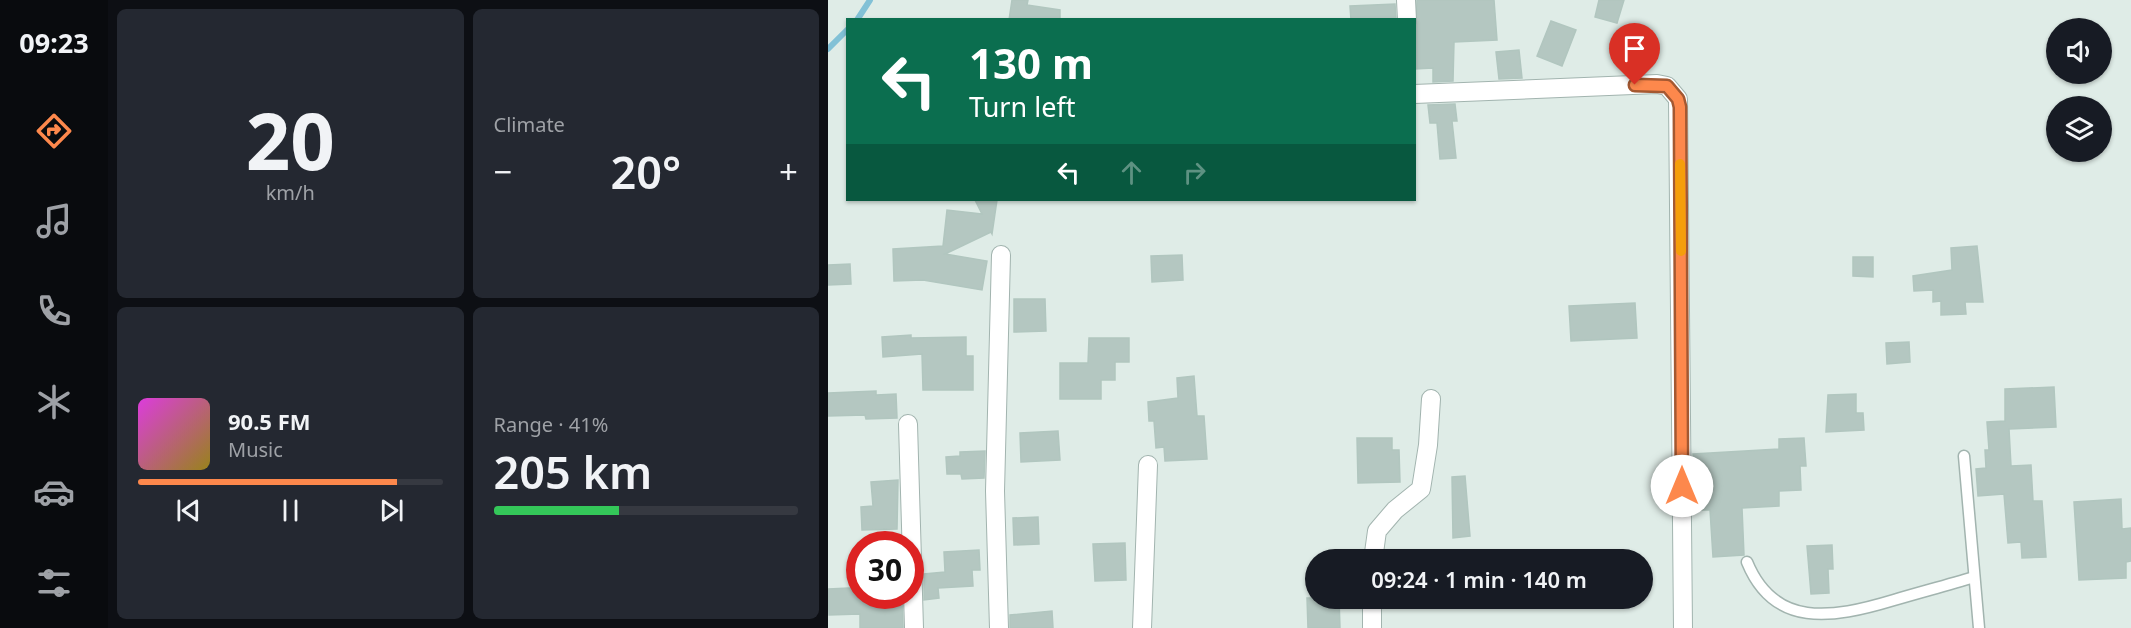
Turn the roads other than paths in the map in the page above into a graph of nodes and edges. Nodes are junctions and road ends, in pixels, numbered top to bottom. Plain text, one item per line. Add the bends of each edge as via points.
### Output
1 (1406, 0) edge
2 (1407, 18) edge
3 (1416, 94) edge
4 (1001, 255) dead end
5 (1431, 399) dead end
6 (908, 424) dead end
7 (1964, 456) dead end
8 (1148, 465) dead end
9 (1375, 549) edge
10 (1746, 562) dead end
11 (1974, 578) junction
12 (1372, 609) edge
13 (914, 628) edge
14 (999, 628) edge
15 (1142, 628) edge
16 (1372, 628) edge
17 (1683, 628) edge
18 (1979, 628) edge

1 - 2 street
3 - 17 street via 1657,84 1667,86 1678,99
4 - 14 street via 995,491
5 - 9 street via 1421,489 1377,531
6 - 13 street
7 - 11 lane
8 - 15 street
10 - 11 lane via 1754,585 1766,601 1783,612 1812,620 1840,617
11 - 18 lane
12 - 16 street

